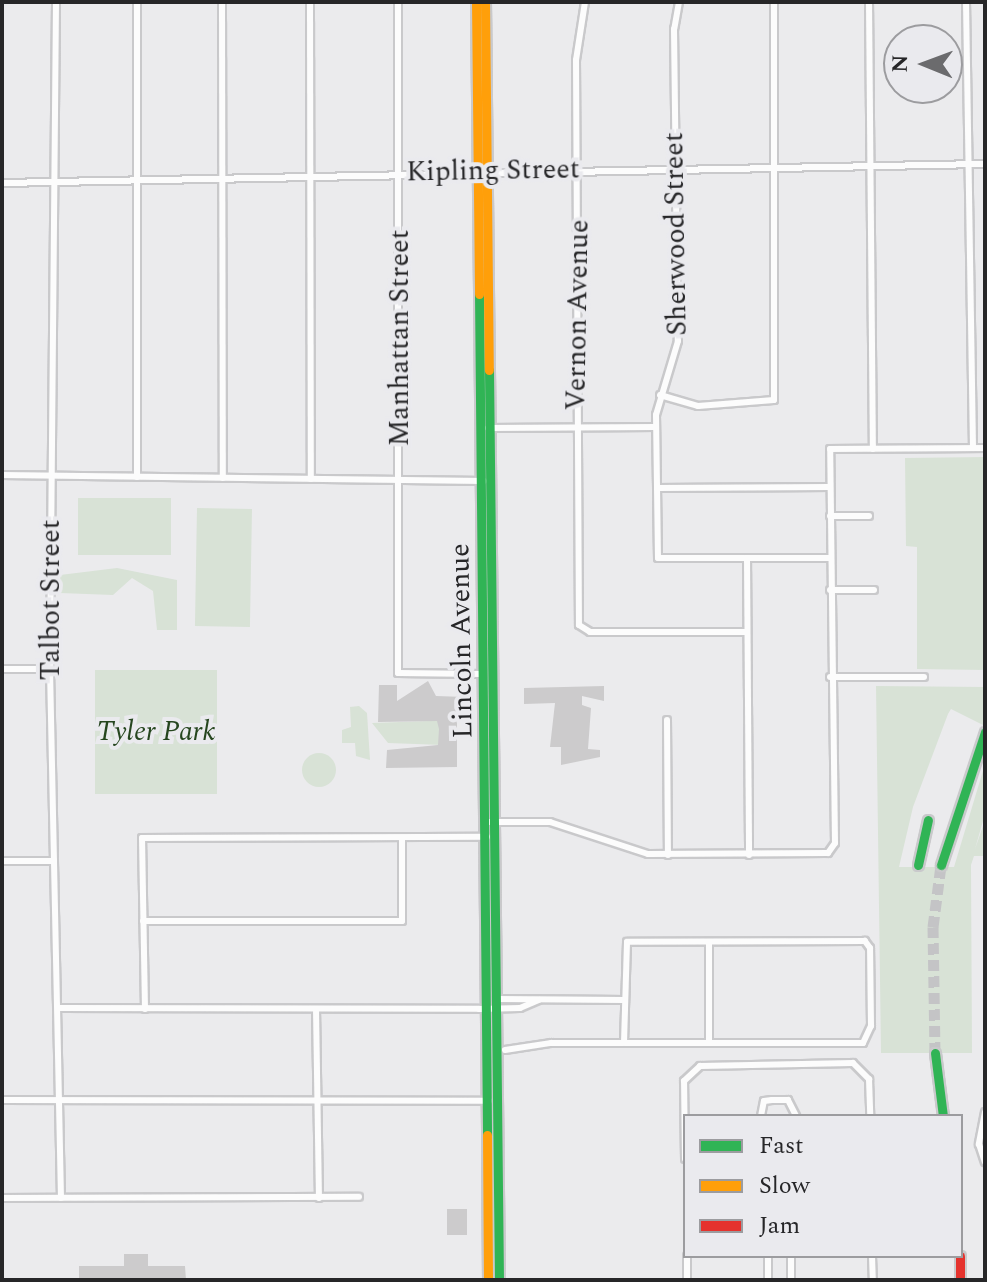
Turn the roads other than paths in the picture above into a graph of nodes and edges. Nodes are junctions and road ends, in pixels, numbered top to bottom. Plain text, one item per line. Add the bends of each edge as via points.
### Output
1 (56, 2) edge
2 (137, 2) edge
3 (222, 2) edge
4 (310, 2) edge
5 (398, 2) edge
6 (476, 2) edge
7 (485, 2) edge
8 (585, 2) edge
9 (679, 2) edge
10 (774, 2) edge
11 (869, 2) edge
12 (966, 2) edge
13 (969, 164) junction
14 (985, 164) edge
15 (868, 165) junction
16 (772, 167) junction
17 (675, 168) junction
18 (578, 170) junction
19 (482, 171) junction
20 (400, 173) junction
21 (312, 175) junction
22 (224, 178) junction
23 (139, 180) junction
24 (54, 182) junction
25 (2, 183) edge
26 (660, 395) junction
27 (577, 427) junction
28 (656, 427) junction
29 (486, 428) junction
30 (973, 448) junction
31 (985, 448) edge
32 (873, 449) junction
33 (2, 475) edge
34 (52, 476) junction
35 (137, 477) junction
36 (223, 478) junction
37 (311, 479) junction
38 (400, 480) junction
39 (487, 481) junction
40 (830, 487) junction
41 (657, 488) junction
42 (830, 516) junction
43 (869, 516) dead end
44 (747, 558) junction
45 (830, 558) junction
46 (830, 590) junction
47 (874, 590) dead end
48 (747, 632) junction
49 (2, 669) edge
50 (50, 669) junction
51 (489, 674) junction
52 (830, 677) junction
53 (924, 677) dead end
54 (667, 720) dead end
55 (985, 732) edge
56 (928, 820) dead end
57 (490, 822) junction
58 (490, 837) junction
59 (402, 838) junction
60 (668, 855) junction
61 (749, 855) junction
62 (2, 861) edge
63 (54, 861) junction
64 (918, 865) dead end
65 (941, 865) tunnel mouth
66 (143, 921) junction
67 (709, 942) junction
68 (624, 1000) junction
69 (493, 1005) junction
70 (58, 1008) junction
71 (145, 1009) junction
72 (316, 1009) junction
73 (624, 1043) junction
74 (709, 1043) junction
75 (505, 1050) dead end
76 (935, 1053) tunnel mouth
77 (2, 1100) edge
78 (59, 1101) junction
79 (318, 1101) junction
80 (492, 1101) junction
81 (985, 1112) edge
82 (684, 1114) edge
83 (761, 1114) edge
84 (795, 1114) edge
85 (870, 1114) edge
86 (943, 1114) edge
87 (985, 1162) edge
88 (359, 1197) dead end
89 (2, 1198) edge
90 (61, 1198) junction
91 (319, 1198) junction
92 (687, 1258) edge
93 (768, 1258) edge
94 (791, 1258) edge
95 (872, 1258) edge
96 (960, 1258) edge
97 (488, 1280) edge
98 (499, 1280) edge
99 (687, 1280) edge
100 (768, 1280) edge
101 (791, 1280) edge
102 (873, 1280) edge
103 (960, 1280) edge

1 - 24 street, Talbot Street
2 - 23 street
3 - 22 street
4 - 21 street
5 - 20 street, Manhattan Street
6 - 19 main road, Lincoln Avenue
7 - 19 main road, Lincoln Avenue
8 - 18 street, Vernon Avenue via 577,22
9 - 17 street, Sherwood Street
10 - 16 street
11 - 15 street
12 - 13 street
13 - 14 street, Kipling Street
13 - 15 street, Kipling Street
13 - 30 street
15 - 16 street, Kipling Street
15 - 32 street
16 - 17 street, Kipling Street
16 - 26 street via 772,404 698,406
17 - 18 street, Kipling Street
17 - 26 street, Sherwood Street via 678,341
18 - 19 street, Kipling Street
18 - 27 street, Vernon Avenue
19 - 20 street, Kipling Street
19 - 29 main road, Lincoln Avenue
20 - 21 street, Kipling Street
20 - 38 street, Manhattan Street
21 - 22 street, Kipling Street
21 - 37 street
22 - 23 street, Kipling Street
22 - 36 street
23 - 24 street, Kipling Street
23 - 35 street
24 - 25 street, Kipling Street
24 - 34 street, Talbot Street
26 - 28 street, Sherwood Street
27 - 28 street
27 - 29 street
27 - 48 street, Vernon Avenue via 581,630
28 - 41 street, Sherwood Street
29 - 39 main road, Lincoln Avenue
30 - 31 street
30 - 32 street
32 - 40 street via 830,449
33 - 34 street
34 - 35 street
34 - 50 street, Talbot Street
35 - 36 street
36 - 37 street
37 - 38 street
38 - 39 street
38 - 51 street, Manhattan Street via 398,673
39 - 51 main road, Lincoln Avenue
40 - 41 street
40 - 42 street
41 - 44 street, Sherwood Street via 658,558
42 - 43 street
42 - 45 street
44 - 45 street
44 - 48 street
45 - 46 street
46 - 47 street
46 - 52 street
48 - 61 street
49 - 50 street
50 - 63 street, Talbot Street
51 - 57 main road, Lincoln Avenue
52 - 53 street
52 - 61 street via 832,850
54 - 60 street
55 - 65 main road
56 - 64 main road
57 - 58 main road, Lincoln Avenue
57 - 60 street via 550,822 610,846
58 - 59 street
58 - 69 main road, Lincoln Avenue
59 - 66 street via 402,921
59 - 66 street via 142,838
60 - 61 street
62 - 63 street
63 - 70 street, Talbot Street
66 - 71 street
67 - 68 street via 627,942
67 - 74 street
67 - 74 street via 865,941 871,1004 870,1034 863,1043
68 - 69 street
68 - 73 street
69 - 72 street
69 - 80 main road, Lincoln Avenue
70 - 71 street
70 - 78 street, Talbot Street
71 - 72 street
72 - 79 street
73 - 74 street
73 - 75 street
76 - 86 main road
77 - 78 street
78 - 79 street
78 - 90 street, Talbot Street
79 - 80 street
79 - 91 street
80 - 97 main road, Lincoln Avenue
80 - 98 main road, Lincoln Avenue
81 - 87 street
82 - 85 street via 684,1081 700,1066 856,1064 869,1079
83 - 84 street via 764,1101 788,1100
88 - 91 street
89 - 90 street
90 - 91 street
92 - 99 street
93 - 100 street
94 - 101 street
95 - 102 street
96 - 103 main road

